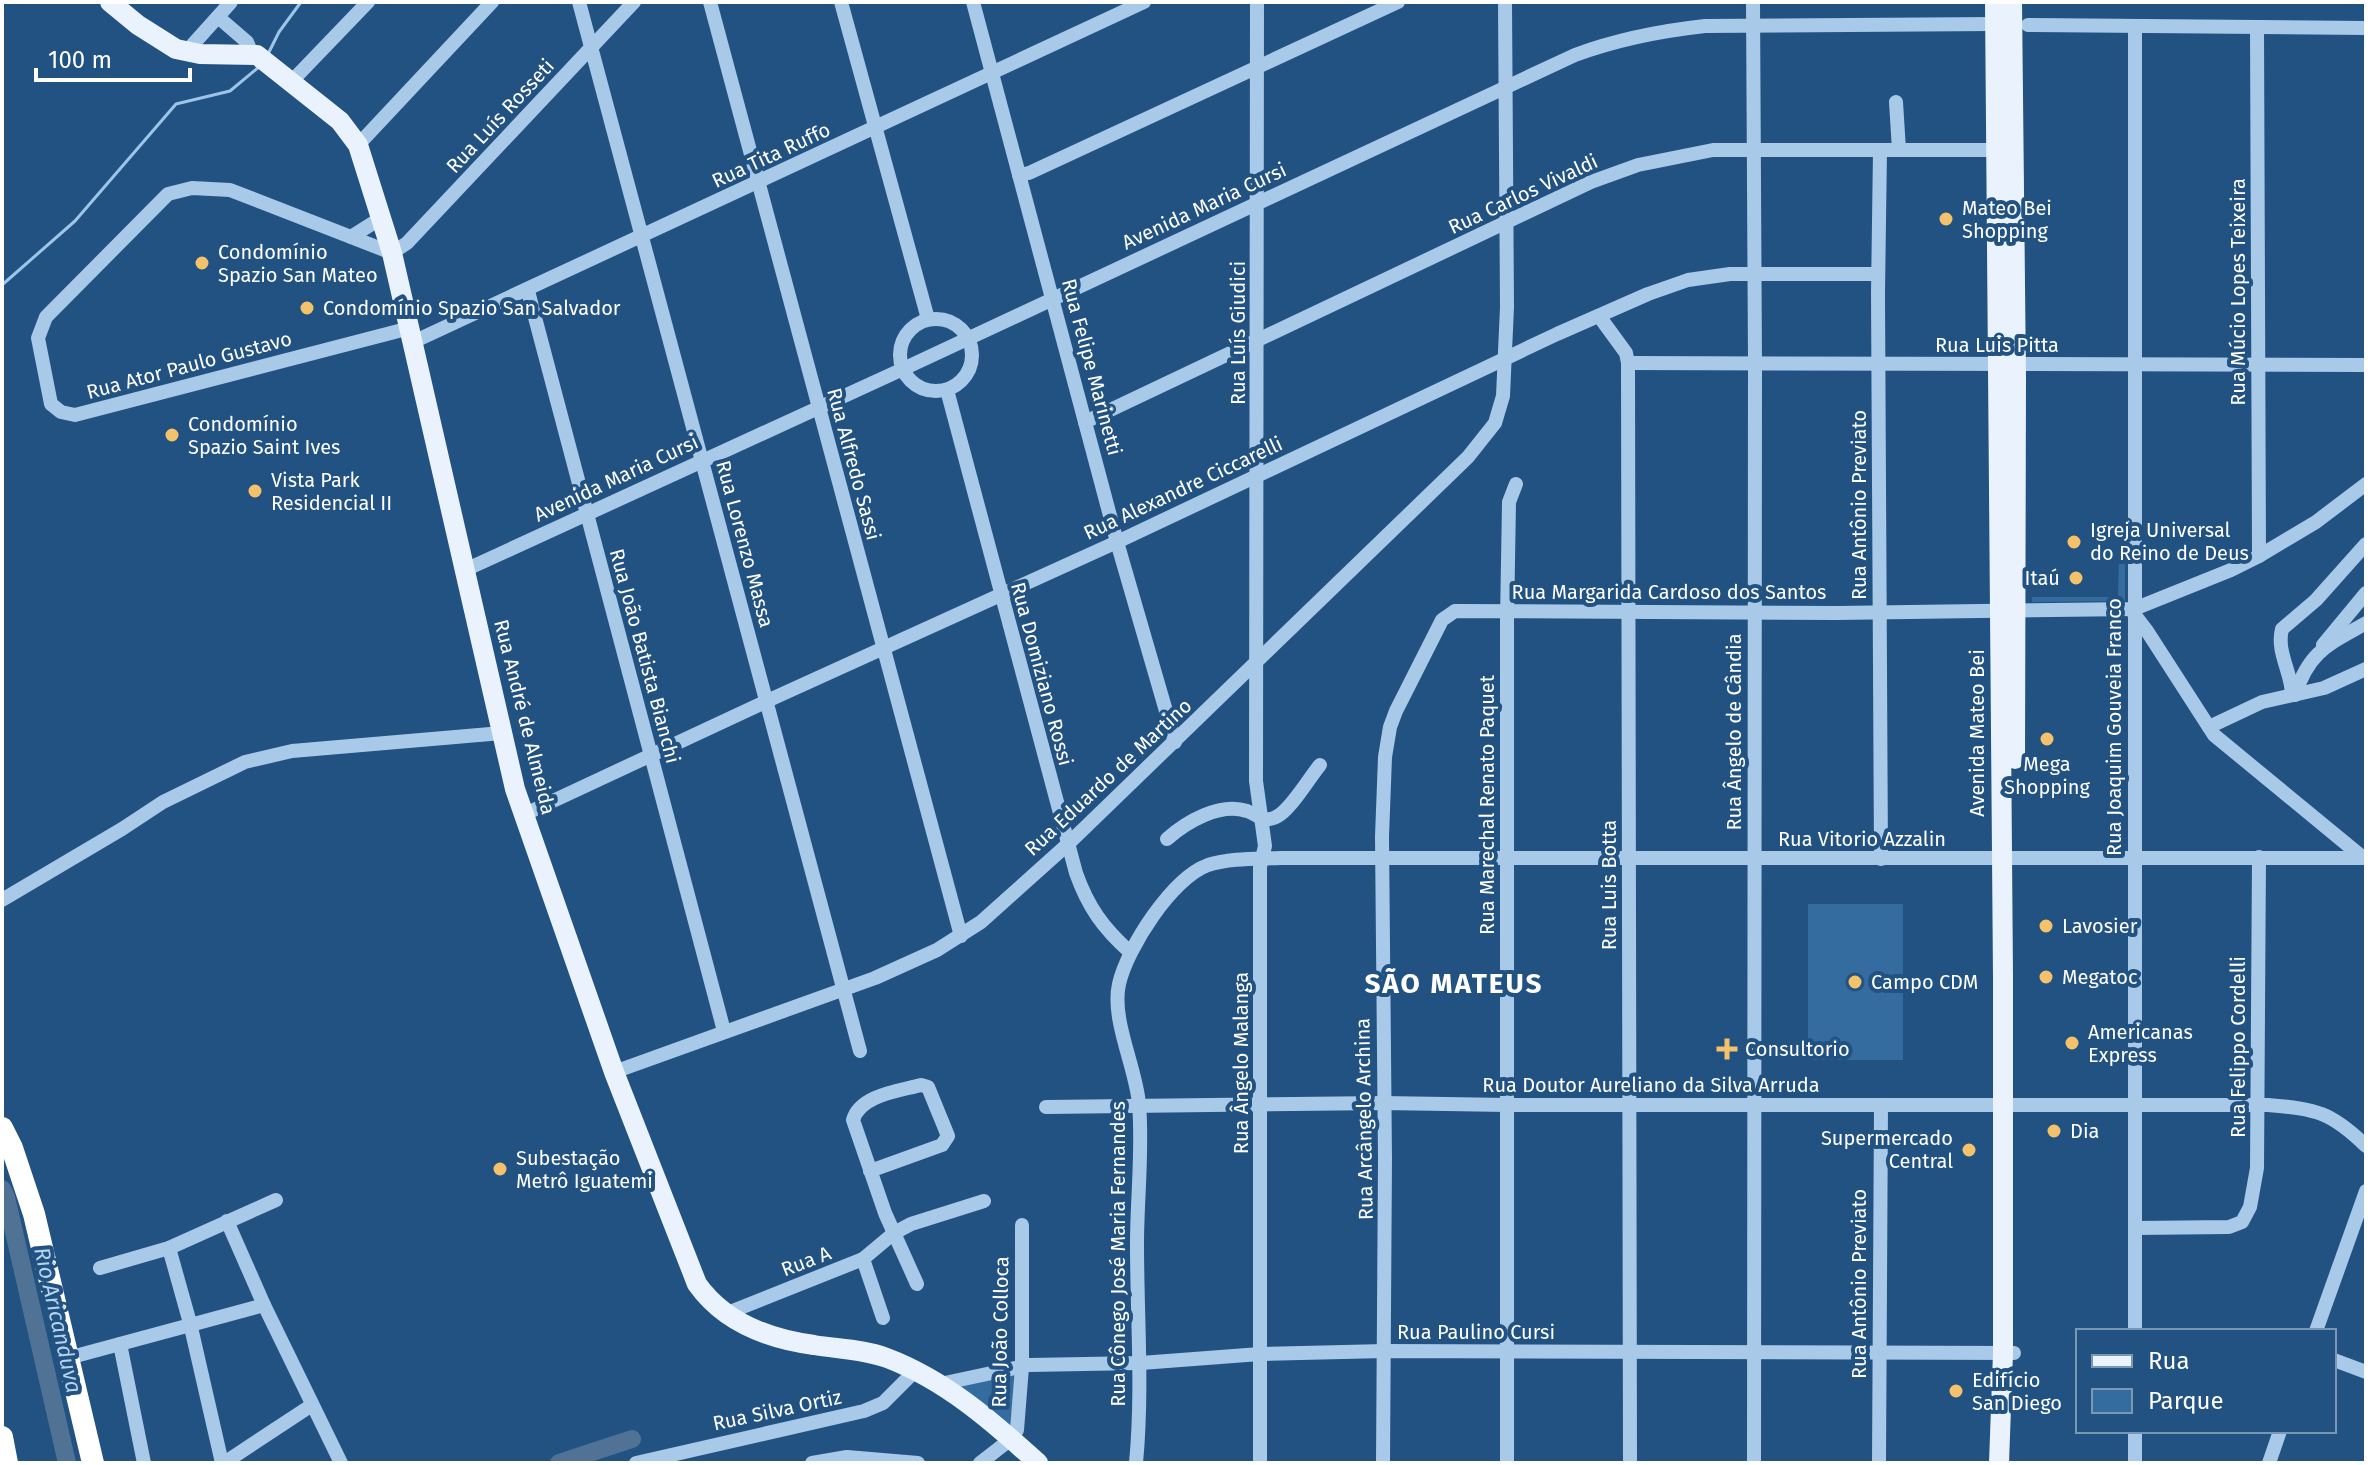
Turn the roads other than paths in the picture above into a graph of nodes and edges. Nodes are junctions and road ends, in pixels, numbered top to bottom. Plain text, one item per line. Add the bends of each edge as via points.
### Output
1 (110, 2) edge
2 (231, 2) edge
3 (368, 2) edge
4 (492, 2) edge
5 (579, 2) edge
6 (634, 2) edge
7 (710, 2) edge
8 (841, 2) edge
9 (973, 2) edge
10 (1144, 2) edge
11 (1257, 2) edge
12 (1398, 2) edge
13 (1505, 2) edge
14 (1753, 2) edge
15 (2007, 7) edge
16 (218, 17) junction
17 (2028, 25) dead end
18 (1752, 27) junction
19 (2135, 27) junction
20 (2257, 28) junction
21 (2366, 28) edge
22 (591, 48) junction
23 (187, 51) junction
24 (254, 54) junction
25 (1257, 67) junction
26 (992, 74) junction
27 (292, 81) junction
28 (1505, 87) junction
29 (1896, 102) dead end
30 (875, 128) junction
31 (358, 145) junction
32 (1753, 150) junction
33 (1880, 150) junction
34 (1899, 150) junction
35 (2005, 150) junction
36 (1019, 175) junction
37 (759, 182) junction
38 (1257, 203) junction
39 (381, 218) junction
40 (1506, 223) junction
41 (351, 237) junction
42 (643, 237) junction
43 (392, 253) junction
44 (1753, 273) junction
45 (1878, 274) junction
46 (528, 291) junction
47 (1053, 299) junction
48 (1599, 316) junction
49 (928, 319) junction
50 (411, 335) junction
51 (968, 339) junction
52 (1258, 340) junction
53 (1506, 360) junction
54 (1628, 363) junction
55 (1755, 364) junction
56 (2258, 364) junction
57 (1878, 365) junction
58 (2007, 365) junction
59 (2366, 365) edge
60 (2134, 366) junction
61 (903, 369) junction
62 (947, 390) junction
63 (819, 408) junction
64 (1085, 422) junction
65 (702, 461) junction
66 (1258, 475) junction
67 (1516, 484) dead end
68 (2366, 484) edge
69 (587, 514) junction
70 (1117, 542) junction
71 (2366, 544) edge
72 (2259, 556) junction
73 (465, 570) junction
74 (2366, 593) edge
75 (1001, 596) junction
76 (1754, 611) junction
77 (2008, 611) junction
78 (1508, 612) junction
79 (1628, 612) junction
80 (2134, 612) junction
81 (1879, 613) junction
82 (1446, 617) joint
83 (2366, 623) edge
84 (883, 648) junction
85 (2319, 650) junction
86 (1258, 663) junction
87 (2366, 669) edge
88 (2294, 695) junction
89 (767, 701) junction
90 (2209, 727) junction
91 (502, 733) junction
92 (1175, 742) junction
93 (651, 755) junction
94 (1320, 765) dead end
95 (523, 815) junction
96 (1260, 818) junction
97 (1167, 839) dead end
98 (1068, 844) junction
99 (2259, 857) junction
100 (2364, 857) edge
101 (1506, 858) junction
102 (1629, 858) junction
103 (2135, 858) junction
104 (1262, 859) junction
105 (1382, 859) junction
106 (1754, 859) junction
107 (1881, 859) junction
108 (2008, 859) junction
109 (2, 900) edge
110 (961, 936) junction
111 (1130, 952) junction
112 (845, 990) junction
113 (724, 1031) junction
114 (860, 1051) dead end
115 (614, 1072) junction
116 (1383, 1103) junction
117 (1139, 1104) junction
118 (1262, 1104) junction
119 (1507, 1105) junction
120 (1629, 1105) junction
121 (1754, 1105) junction
122 (1881, 1105) junction
123 (2134, 1105) junction
124 (2257, 1105) junction
125 (2008, 1106) junction
126 (1046, 1107) dead end
127 (2, 1128) edge
128 (2366, 1146) edge
129 (870, 1171) junction
130 (2366, 1191) edge
131 (276, 1200) dead end
132 (984, 1201) dead end
133 (227, 1221) junction
134 (1022, 1225) dead end
135 (2135, 1228) junction
136 (894, 1233) junction
137 (169, 1248) junction
138 (863, 1259) junction
139 (100, 1268) dead end
140 (917, 1284) dead end
141 (264, 1305) junction
142 (725, 1314) junction
143 (883, 1318) dead end
144 (190, 1323) junction
145 (2135, 1329) edge
146 (2317, 1329) edge
147 (120, 1344) junction
148 (1385, 1351) junction
149 (1506, 1351) junction
150 (1753, 1351) junction
151 (1879, 1352) junction
152 (1631, 1353) junction
153 (2009, 1353) junction
154 (1260, 1354) junction
155 (68, 1358) junction
156 (2336, 1361) edge
157 (1141, 1363) junction
158 (899, 1364) junction
159 (1022, 1367) junction
160 (2366, 1372) edge
161 (940, 1384) junction
162 (312, 1405) junction
163 (2135, 1433) edge
164 (2279, 1433) edge
165 (2, 1437) edge
166 (1011, 1439) junction
167 (662, 1459) edge
168 (7, 1463) edge
169 (93, 1463) edge
170 (144, 1463) edge
171 (223, 1463) edge
172 (341, 1463) edge
173 (636, 1463) edge
174 (812, 1463) edge
175 (918, 1463) edge
176 (980, 1463) edge
177 (1038, 1463) edge
178 (1136, 1463) edge
179 (1260, 1463) edge
180 (1383, 1463) edge
181 (1507, 1463) edge
182 (1630, 1463) edge
183 (1754, 1463) edge
184 (1879, 1463) edge
185 (1999, 1463) edge
186 (2014, 1463) edge
187 (2135, 1463) edge
188 (2269, 1463) edge

1 - 23 main road via 162,42
2 - 16 street
3 - 27 street
4 - 31 street
5 - 22 street, Rua Lorenzo Massa
6 - 22 street, Rua Luís Rosseti
7 - 37 street, Rua Alfredo Sassi
8 - 30 street
9 - 26 street, Rua Felipe Marinetti
10 - 26 street, Rua Tita Ruffo
11 - 25 street, Rua Luís Giudici
12 - 25 street
13 - 28 street, Rua Eduardo de Martino
14 - 18 street, Rua Ângelo de Cândia
15 - 18 street, Avenida Maria Cursi
15 - 35 main road, Avenida Mateo Bei
16 - 23 street
16 - 24 street
17 - 19 street
18 - 28 street, Avenida Maria Cursi via 1705,26 1614,41
18 - 32 street, Rua Ângelo de Cândia
19 - 20 street
19 - 60 street, Rua Joaquim Gouveia Franco
20 - 21 street
20 - 56 street, Rua Múcio Lopes Teixeira
22 - 42 street, Rua Lorenzo Massa
22 - 43 street, Rua Luís Rosseti
23 - 24 main road
24 - 27 main road, Rua André de Almeida
25 - 36 street
25 - 38 street, Rua Luís Giudici
26 - 30 street, Rua Tita Ruffo
26 - 36 street, Rua Felipe Marinetti
27 - 31 main road, Rua André de Almeida via 348,128
28 - 38 street, Avenida Maria Cursi
28 - 40 street, Rua Eduardo de Martino
29 - 34 street
30 - 37 street, Rua Tita Ruffo
30 - 49 street
31 - 39 main road, Rua André de Almeida
32 - 33 street, Rua Carlos Vivaldi
32 - 40 street, Rua Carlos Vivaldi via 1713,150 1638,165
32 - 44 street, Rua Ângelo de Cândia
33 - 34 street, Rua Carlos Vivaldi
33 - 45 street, Rua Antônio Previato
34 - 35 street, Rua Carlos Vivaldi
35 - 58 main road, Avenida Mateo Bei
36 - 47 street, Rua Felipe Marinetti
37 - 42 street, Rua Tita Ruffo
37 - 63 street, Rua Alfredo Sassi
38 - 47 street, Avenida Maria Cursi
38 - 52 street, Rua Luís Giudici
39 - 41 street
39 - 43 main road, Rua André de Almeida
40 - 52 street, Rua Carlos Vivaldi
40 - 53 street, Rua Eduardo de Martino
41 - 43 street, Rua Ator Paulo Gustavo
41 - 50 street, Rua Ator Paulo Gustavo via 230,190 192,188 168,194 46,317 38,338 51,404 75,415
42 - 46 street, Rua Tita Ruffo
42 - 65 street, Rua Lorenzo Massa
43 - 50 main road, Rua André de Almeida
44 - 45 street, Rua Alexandre Ciccarelli
44 - 48 street, Rua Alexandre Ciccarelli via 1688,280
44 - 55 street, Rua Ângelo de Cândia
45 - 57 street, Rua Antônio Previato
46 - 50 street, Rua Tita Ruffo
46 - 69 street, Rua João Batista Bianchi
47 - 51 street, Avenida Maria Cursi
47 - 64 street, Rua Felipe Marinetti
48 - 53 street, Rua Alexandre Ciccarelli
48 - 54 street, Rua Luis Botta
49 - 51 street via 952,322
49 - 61 street via 904,338
50 - 73 main road, Rua André de Almeida
51 - 61 street, Avenida Maria Cursi
51 - 62 street via 971,363 958,384
52 - 64 street, Rua Carlos Vivaldi
52 - 66 street, Rua Luís Giudici
53 - 66 street, Rua Alexandre Ciccarelli
53 - 86 street, Rua Eduardo de Martino via 1500,410 1485,437
54 - 55 street, Rua Luis Pitta
54 - 79 street, Rua Luis Botta
55 - 57 street, Rua Luis Pitta
55 - 76 street, Rua Ângelo de Cândia
56 - 59 street, Rua Luis Pitta
56 - 60 street, Rua Luis Pitta
56 - 72 street, Rua Múcio Lopes Teixeira
57 - 58 street, Rua Luis Pitta
57 - 81 street, Rua Antônio Previato
58 - 60 street, Rua Luis Pitta
58 - 77 main road, Avenida Mateo Bei
60 - 80 street, Rua Joaquim Gouveia Franco
61 - 62 street via 926,390
61 - 63 street, Avenida Maria Cursi
62 - 75 street, Rua Domiziano Rossi
63 - 65 street, Avenida Maria Cursi
63 - 84 street, Rua Alfredo Sassi
64 - 70 street, Rua Felipe Marinetti
65 - 69 street, Avenida Maria Cursi
65 - 89 street, Rua Lorenzo Massa
66 - 70 street, Rua Alexandre Ciccarelli
66 - 86 street, Rua Luís Giudici
67 - 78 street, Rua Marechal Renato Paquet via 1509,502
68 - 72 street
69 - 73 street, Avenida Maria Cursi
69 - 93 street, Rua João Batista Bianchi
70 - 75 street, Rua Alexandre Ciccarelli
70 - 92 street, Rua Felipe Marinetti
71 - 88 street via 2282,629
72 - 80 street
73 - 91 main road, Rua André de Almeida
74 - 85 street
75 - 84 street, Rua Alexandre Ciccarelli
75 - 98 street, Rua Domiziano Rossi
76 - 79 street, Rua Margarida Cardoso dos Santos
76 - 81 street, Rua Margarida Cardoso dos Santos
76 - 106 street, Rua Ângelo de Cândia
77 - 80 street, Rua Margarida Cardoso dos Santos
77 - 81 street, Rua Margarida Cardoso dos Santos
77 - 108 main road, Avenida Mateo Bei
78 - 79 street, Rua Margarida Cardoso dos Santos
78 - 82 street, Rua Margarida Cardoso dos Santos via 1455,611
78 - 101 street, Rua Marechal Renato Paquet
79 - 102 street, Rua Luis Botta
80 - 90 street
80 - 103 street, Rua Joaquim Gouveia Franco
81 - 107 street, Rua Antônio Previato
82 - 105 street, Rua Arcângelo Archina via 1390,727
83 - 85 street
84 - 89 street, Rua Alexandre Ciccarelli
84 - 110 street, Rua Alfredo Sassi
85 - 88 street
86 - 92 street, Rua Eduardo de Martino
86 - 96 street, Rua Ângelo Malanga
87 - 88 street
88 - 90 street via 2262,702
89 - 93 street, Rua Alexandre Ciccarelli
89 - 112 street, Rua Lorenzo Massa
90 - 100 street via 2229,749
91 - 95 main road, Rua André de Almeida
91 - 109 street via 292,751 245,762 163,802
92 - 98 street, Rua Eduardo de Martino
93 - 95 street, Rua Alexandre Ciccarelli
93 - 113 street, Rua João Batista Bianchi
94 - 96 street via 1281,814
95 - 115 main road, Rua André de Almeida
96 - 97 street via 1243,810 1211,813
96 - 104 street, Rua Ângelo Malanga
98 - 110 street, Rua Eduardo de Martino
98 - 111 street, Rua Domiziano Rossi via 1092,912
99 - 100 street, Rua Vitorio Azzalin
99 - 103 street, Rua Vitorio Azzalin
99 - 124 street, Rua Felippo Cordelli
101 - 102 street, Rua Vitorio Azzalin
101 - 105 street, Rua Vitorio Azzalin
101 - 119 street, Rua Marechal Renato Paquet
102 - 106 street, Rua Vitorio Azzalin
102 - 120 street, Rua Luis Botta
103 - 108 street, Rua Vitorio Azzalin
103 - 123 street, Rua Joaquim Gouveia Franco
104 - 105 street, Rua Vitorio Azzalin
104 - 111 street, Rua Cônego José Maria Fernandes via 1222,862 1194,873 1169,897
104 - 118 street, Rua Ângelo Malanga
105 - 116 street, Rua Arcângelo Archina
106 - 107 street, Rua Vitorio Azzalin
106 - 121 street, Rua Ângelo de Cândia
107 - 108 street, Rua Vitorio Azzalin
108 - 125 main road, Avenida Mateo Bei
110 - 112 street, Rua Eduardo de Martino
111 - 117 street, Rua Cônego José Maria Fernandes via 1118,998
112 - 113 street, Rua Eduardo de Martino
112 - 114 street, Rua Lorenzo Massa
113 - 115 street, Rua Eduardo de Martino
115 - 142 main road, Rua André de Almeida via 697,1284
116 - 118 street, Rua Doutor Aureliano da Silva Arruda
116 - 119 street, Rua Doutor Aureliano da Silva Arruda
116 - 148 street, Rua Arcângelo Archina
117 - 118 street, Rua Doutor Aureliano da Silva Arruda
117 - 126 street, Rua Doutor Aureliano da Silva Arruda
117 - 157 street, Rua Cônego José Maria Fernandes
118 - 154 street, Rua Ângelo Malanga
119 - 120 street, Rua Doutor Aureliano da Silva Arruda
119 - 149 street, Rua Marechal Renato Paquet
120 - 121 street, Rua Doutor Aureliano da Silva Arruda
120 - 152 street, Rua Luis Botta
121 - 122 street, Rua Doutor Aureliano da Silva Arruda
121 - 150 street, Rua Ângelo de Cândia
122 - 125 street, Rua Doutor Aureliano da Silva Arruda
122 - 151 street, Rua Antônio Previato
123 - 124 street, Rua Doutor Aureliano da Silva Arruda
123 - 125 street, Rua Doutor Aureliano da Silva Arruda
123 - 135 street, Rua Joaquim Gouveia Franco
124 - 128 street, Rua Doutor Aureliano da Silva Arruda via 2332,1117
124 - 135 street, Rua Felippo Cordelli via 2257,1168 2242,1222 2229,1227
125 - 153 main road, Avenida Mateo Bei
127 - 155 highway via 34,1214
129 - 129 street via 853,1120 856,1112 865,1102 924,1085 948,1136 942,1145
129 - 136 street
130 - 146 street
131 - 133 street
132 - 136 street, Rua A
133 - 137 street
133 - 141 street
134 - 159 street, Rua João Colloca
135 - 145 street, Rua Joaquim Gouveia Franco
136 - 138 street, Rua A
136 - 140 street
137 - 139 street
137 - 144 street
138 - 142 street, Rua A
138 - 143 street
141 - 144 street
141 - 162 street
142 - 158 main road, Rua André de Almeida via 781,1339
144 - 147 street
144 - 171 street
147 - 155 street
147 - 170 street
148 - 149 street, Rua Paulino Cursi
148 - 154 street, Rua Paulino Cursi
148 - 180 street, Rua Arcângelo Archina
149 - 152 street, Rua Paulino Cursi
149 - 181 street, Rua Marechal Renato Paquet
150 - 151 street, Rua Paulino Cursi
150 - 152 street, Rua Paulino Cursi
150 - 183 street, Rua Ângelo de Cândia
151 - 153 street, Rua Paulino Cursi
151 - 184 street, Rua Antônio Previato
152 - 182 street, Rua Luis Botta
153 - 185 main road, Avenida Mateo Bei
153 - 186 main road, Avenida Mateo Bei
154 - 157 street, Rua Paulino Cursi
154 - 179 street, Rua Ângelo Malanga
155 - 169 highway
156 - 160 street
157 - 159 street, Rua Paulino Cursi
157 - 178 street, Rua Cônego José Maria Fernandes
158 - 161 main road, Rua André de Almeida
158 - 167 street, Rua Silva Ortiz via 883,1403 864,1411
159 - 161 street, Rua Paulino Cursi
159 - 166 street, Rua João Colloca via 1017,1430
161 - 166 main road, Rua André de Almeida
162 - 171 street
162 - 172 street
163 - 187 street
164 - 188 street
165 - 168 highway
166 - 176 street
166 - 177 main road, Rua André de Almeida
167 - 173 street, Rua Silva Ortiz
174 - 175 street via 847,1457

